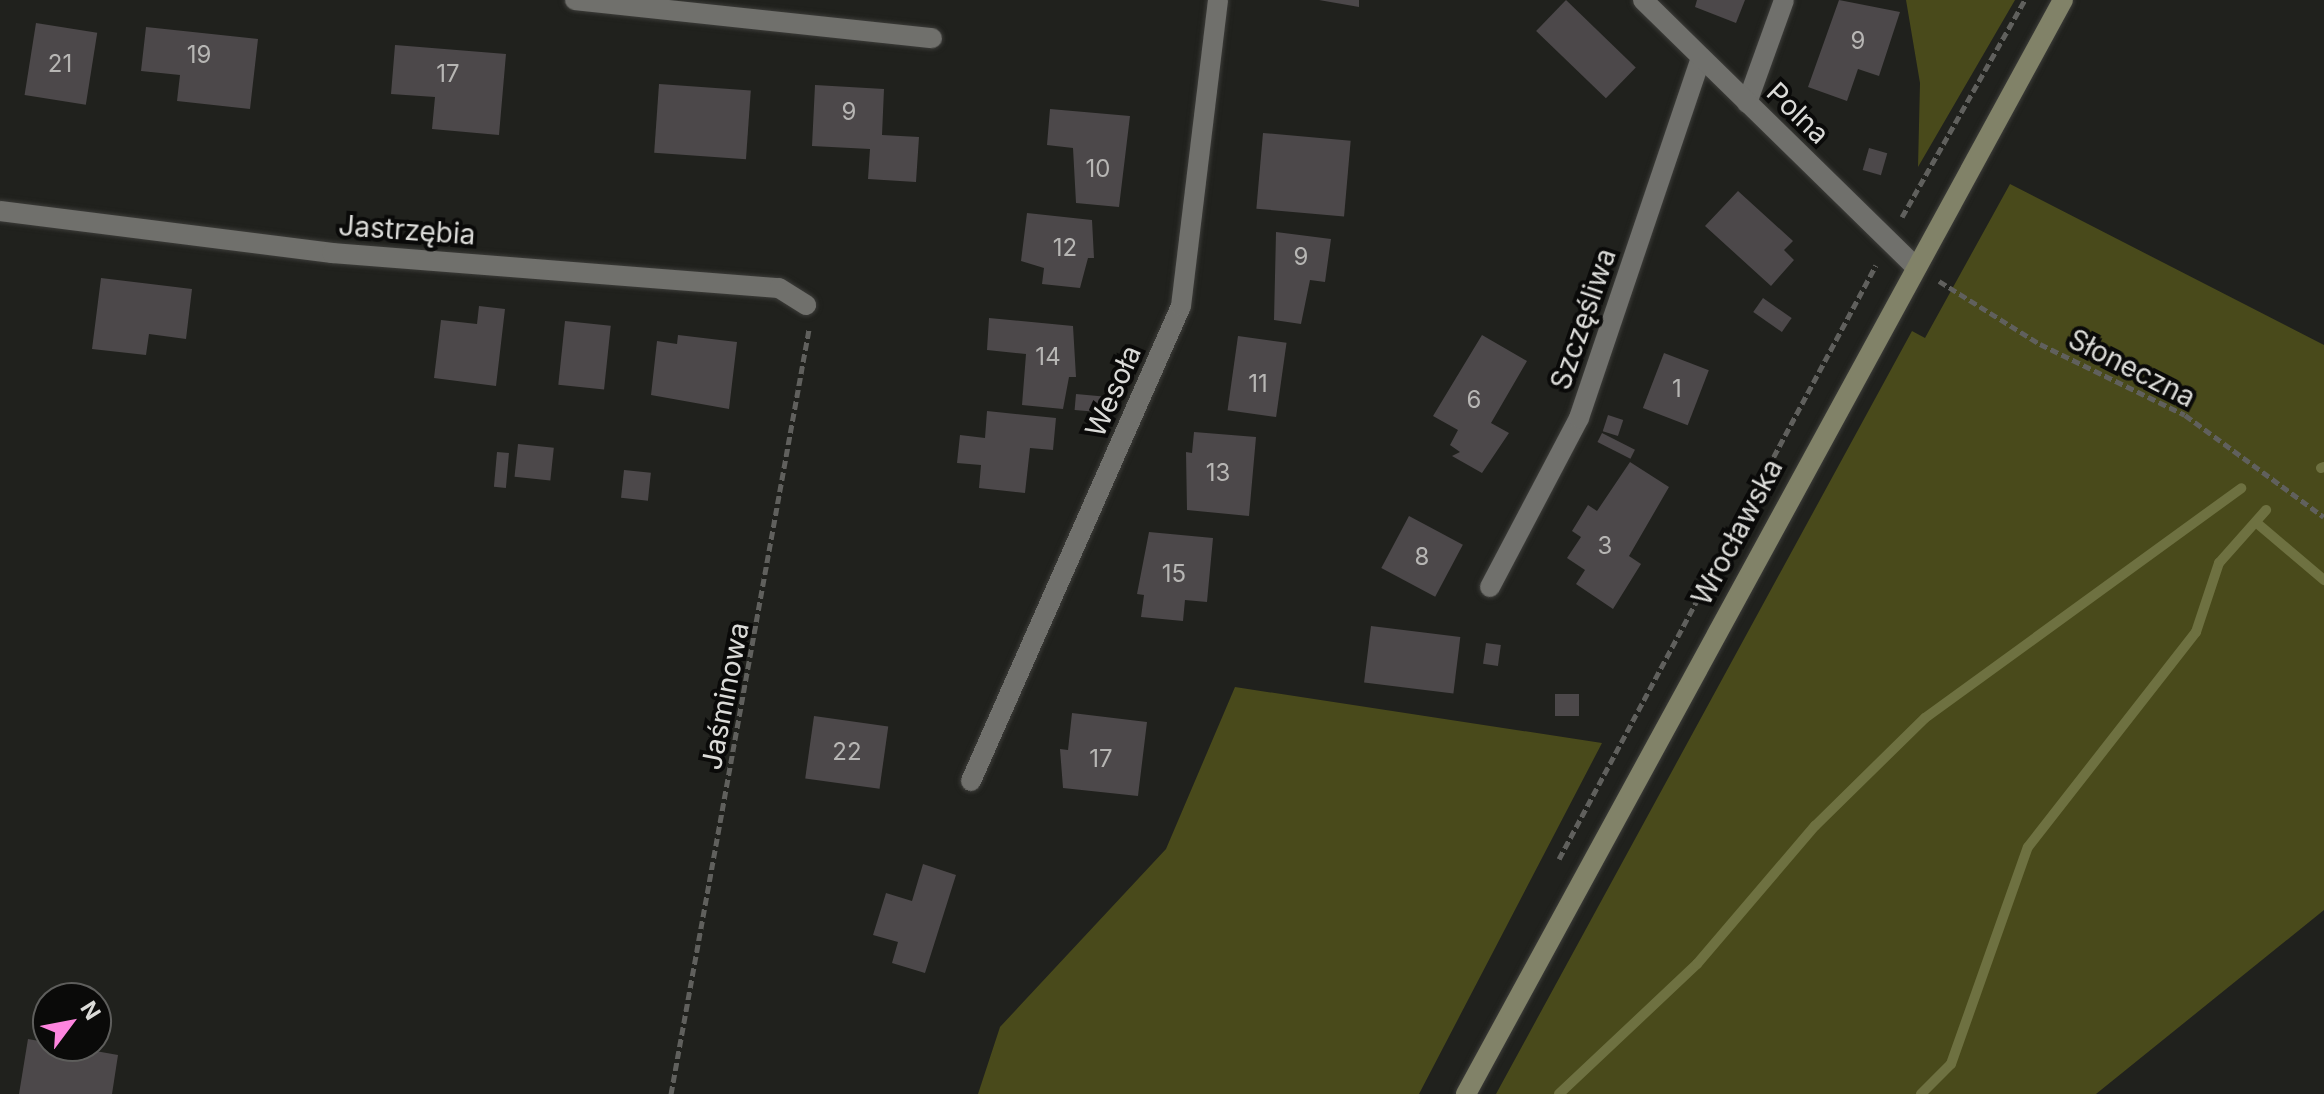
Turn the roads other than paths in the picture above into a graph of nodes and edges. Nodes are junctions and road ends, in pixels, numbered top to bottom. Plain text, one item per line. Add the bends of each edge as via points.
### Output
1 (583, 0) edge
2 (1218, 0) edge
3 (1643, 0) edge
4 (1784, 0) edge
5 (2063, 0) edge
6 (932, 38) dead end
7 (1701, 58) junction
8 (1747, 103) junction
9 (0, 211) edge
10 (1915, 266) junction
11 (806, 305) road end
12 (1490, 587) dead end
13 (971, 781) dead end
14 (1466, 1094) edge

1 - 6 street
2 - 13 street, Wesoła via 1181,306
3 - 7 street, Polna
4 - 8 street
5 - 10 main road, Wrocławska
7 - 8 street, Polna
7 - 12 street, Szczęśliwa via 1579,418
8 - 10 street, Polna
9 - 11 street, Jastrzębia via 332,253 779,288
10 - 14 main road, Wrocławska

